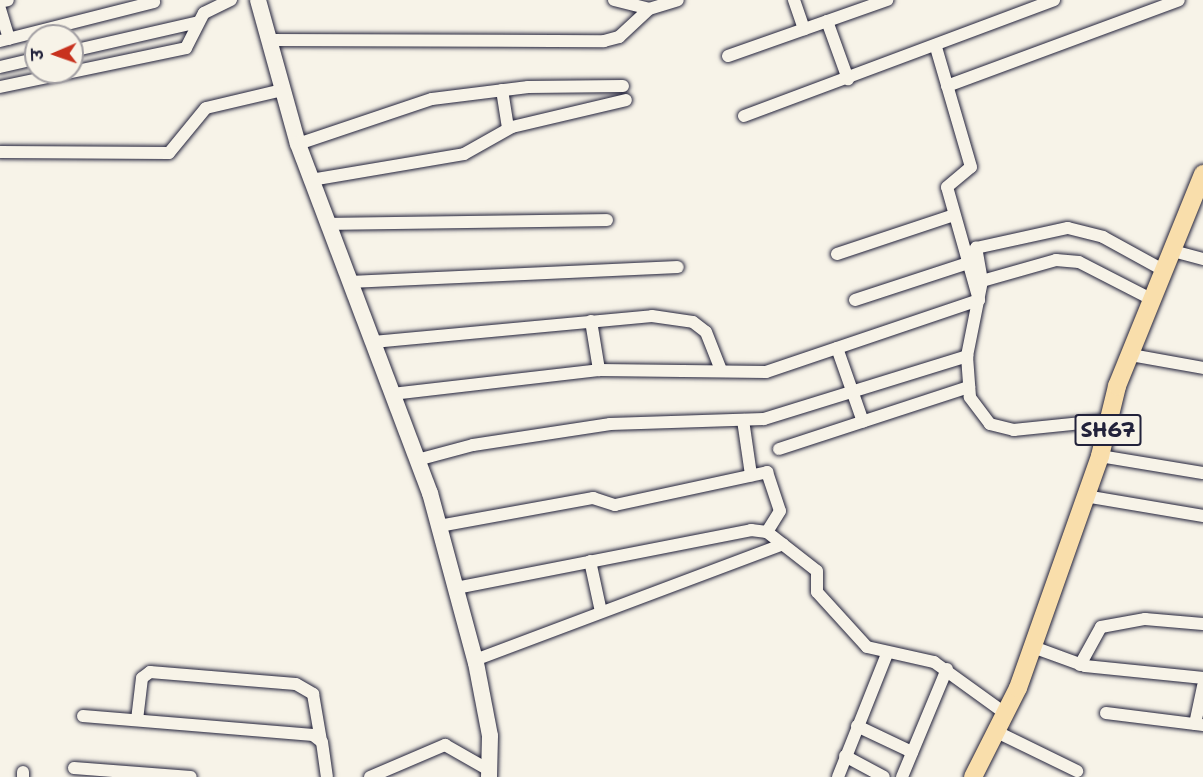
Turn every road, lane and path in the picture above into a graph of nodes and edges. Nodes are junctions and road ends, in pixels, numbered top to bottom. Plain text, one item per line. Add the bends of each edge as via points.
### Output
1 (8, 0) edge
2 (231, 0) edge
3 (258, 0) edge
4 (614, 0) edge
5 (678, 0) edge
6 (795, 0) edge
7 (887, 0) edge
8 (1054, 0) edge
9 (1179, 0) edge
10 (0, 2) edge
11 (154, 2) dead end
12 (0, 9) edge
13 (649, 9) junction
14 (827, 21) junction
15 (199, 22) junction
16 (804, 29) junction
17 (5, 40) edge
18 (268, 40) junction
19 (936, 46) junction
20 (84, 48) edge
21 (728, 56) dead end
22 (24, 62) edge
23 (0, 67) edge
24 (849, 79) junction
25 (623, 86) dead end
26 (947, 86) junction
27 (0, 87) edge
28 (283, 90) junction
29 (502, 90) junction
30 (626, 100) dead end
31 (744, 116) dead end
32 (508, 128) junction
33 (298, 144) junction
34 (0, 152) edge
35 (1203, 174) edge
36 (311, 180) junction
37 (954, 215) junction
38 (607, 220) dead end
39 (328, 224) junction
40 (1173, 251) junction
41 (837, 254) dead end
42 (1203, 259) edge
43 (968, 263) junction
44 (678, 267) dead end
45 (1163, 270) junction
46 (982, 281) junction
47 (350, 282) junction
48 (1151, 299) junction
49 (855, 300) dead end
50 (978, 300) junction
51 (591, 321) junction
52 (373, 342) junction
53 (837, 348) junction
54 (1131, 355) junction
55 (967, 356) junction
56 (598, 369) junction
57 (1203, 369) edge
58 (721, 370) junction
59 (969, 387) junction
60 (392, 394) junction
61 (853, 394) junction
62 (743, 420) junction
63 (1111, 420) junction
64 (862, 422) junction
65 (779, 449) dead end
66 (1100, 456) junction
67 (417, 460) junction
68 (1203, 473) edge
69 (751, 475) junction
70 (1085, 496) junction
71 (1203, 516) edge
72 (439, 526) junction
73 (767, 532) junction
74 (783, 544) junction
75 (590, 561) junction
76 (456, 588) junction
77 (601, 612) junction
78 (1203, 624) edge
79 (1033, 647) junction
80 (887, 654) junction
81 (476, 660) junction
82 (1080, 665) junction
83 (947, 669) junction
84 (1203, 678) edge
85 (1203, 686) edge
86 (1012, 702) junction
87 (1106, 713) dead end
88 (83, 716) dead end
89 (137, 720) junction
90 (1199, 725) edge
91 (857, 726) junction
92 (999, 733) junction
93 (321, 741) junction
94 (912, 752) junction
95 (845, 756) junction
96 (74, 768) dead end
97 (1077, 771) dead end
98 (489, 774) edge
99 (133, 775) edge
100 (190, 777) edge
101 (327, 777) edge
102 (370, 777) edge
103 (838, 777) edge
104 (884, 777) edge
105 (902, 777) edge
106 (973, 777) edge

1 - 10 street
2 - 15 street via 205,11
3 - 18 main road
4 - 13 street
5 - 13 street
6 - 16 street
7 - 14 street
8 - 19 street
9 - 26 street
11 - 17 street
12 - 17 street
13 - 18 street via 619,37 604,41
14 - 16 street
14 - 24 street
15 - 20 street
15 - 27 street via 183,49
16 - 21 street
18 - 28 main road
19 - 24 street
19 - 26 street
22 - 23 street
24 - 31 street
25 - 29 street
26 - 37 street via 971,167 948,183
28 - 33 main road
28 - 34 street via 206,108 169,153
29 - 32 street
29 - 33 street via 422,102
30 - 32 street
32 - 36 street via 464,154
33 - 36 main road
35 - 40 main road, SH67
36 - 39 main road
37 - 41 street
37 - 43 street
38 - 39 street
39 - 47 main road
40 - 42 street
40 - 45 main road, SH67
43 - 49 street
43 - 50 street
44 - 47 street
45 - 46 street via 1103,237 1068,228 976,248
45 - 48 main road, SH67
46 - 48 street via 1056,260 1079,262
46 - 50 street
47 - 52 main road
48 - 54 main road, SH67
50 - 53 street
50 - 55 street
51 - 52 street
51 - 56 street
51 - 58 street via 652,316 693,322 706,332
52 - 60 main road
53 - 58 street via 766,372
53 - 61 street
54 - 57 street
54 - 63 main road, SH67
55 - 59 street
55 - 61 street
56 - 58 street
56 - 60 street
59 - 63 street via 990,424 1014,430
59 - 64 street
60 - 67 main road
61 - 62 street via 794,413
61 - 64 street
62 - 67 street via 610,424 473,445
62 - 69 street
63 - 66 main road, SH67
64 - 65 street
66 - 68 street
66 - 70 main road, SH67
67 - 72 main road
69 - 72 street via 615,505 593,498
69 - 73 street via 767,472 780,512
70 - 71 street
70 - 79 main road, SH67
72 - 76 main road
73 - 74 street
73 - 75 street via 751,530
74 - 77 street
74 - 80 street via 817,571 817,592 867,647
75 - 76 street
75 - 77 street
76 - 81 main road
77 - 81 street
78 - 82 street via 1145,619 1101,627
79 - 82 street
79 - 86 main road, SH67
80 - 83 street
80 - 91 street
81 - 98 main road via 490,735
82 - 84 street
83 - 86 street
83 - 94 street
85 - 90 street
86 - 92 main road, SH67
87 - 90 street
88 - 89 street
89 - 93 street via 309,735
89 - 93 street via 142,678 150,672 296,684 315,700
91 - 94 street
91 - 95 street
92 - 97 street
92 - 106 main road, SH67
93 - 101 street
94 - 105 street
95 - 103 street
95 - 104 street
96 - 99 street
98 - 102 street via 445,745
99 - 100 street

